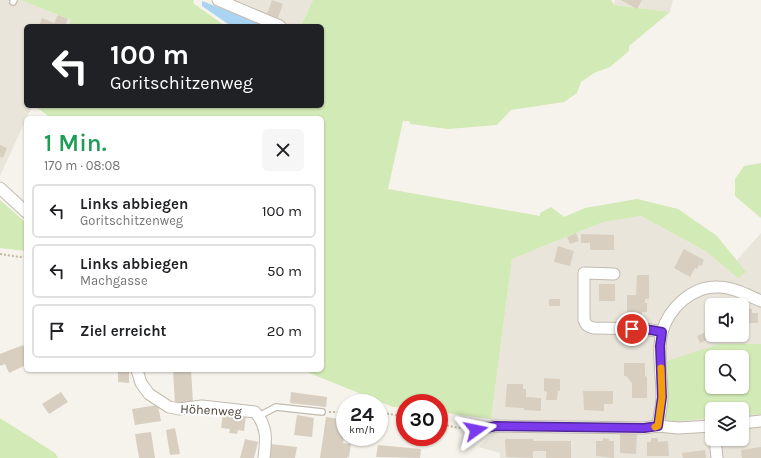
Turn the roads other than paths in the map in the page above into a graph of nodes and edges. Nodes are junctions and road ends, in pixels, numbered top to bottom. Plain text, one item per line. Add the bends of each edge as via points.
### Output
1 (218, 0) edge
2 (275, 24) edge
3 (0, 188) edge
4 (24, 210) edge
5 (614, 274) dead end
6 (761, 301) edge
7 (662, 332) junction
8 (138, 372) edge
9 (322, 412) road end
10 (259, 416) junction
11 (761, 421) edge
12 (749, 422) edge
13 (658, 426) junction
14 (705, 426) edge
15 (476, 430) road end
16 (716, 446) edge
17 (264, 458) edge
18 (717, 458) edge

1 - 2 street
3 - 4 street
5 - 7 street via 584,274 586,324 594,328
6 - 7 street via 728,288 717,286 703,289 676,306
7 - 13 street via 662,397
8 - 10 street, Höhenweg via 141,383 149,394 169,407 179,409 202,406 255,412
9 - 10 lane via 276,407
10 - 17 street, Höhenweg via 267,436
11 - 12 street
13 - 14 street
13 - 15 street via 496,426
16 - 18 street

